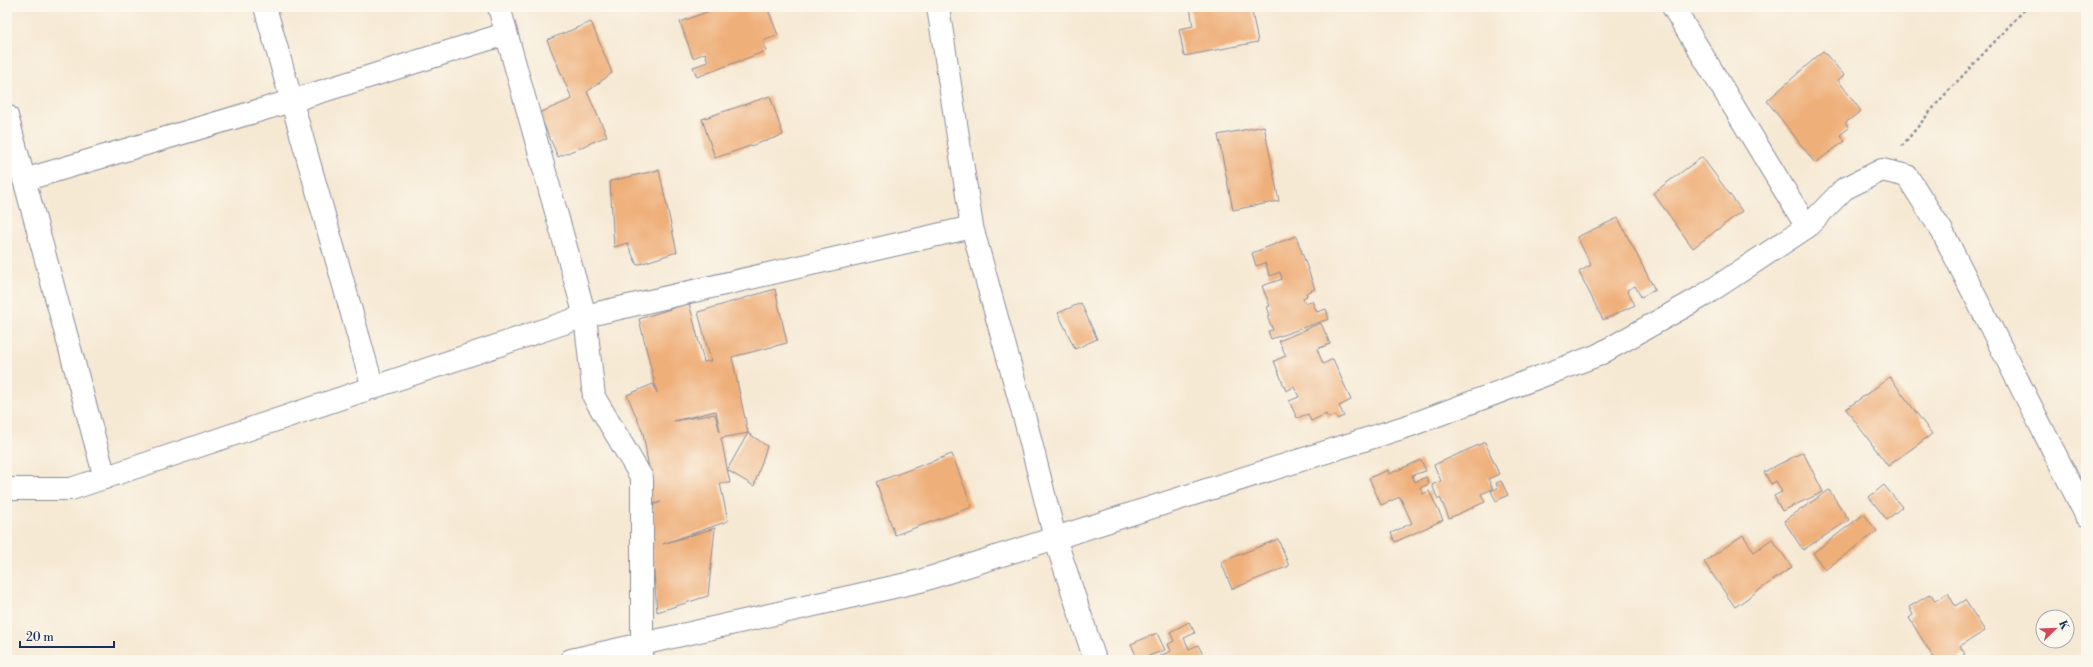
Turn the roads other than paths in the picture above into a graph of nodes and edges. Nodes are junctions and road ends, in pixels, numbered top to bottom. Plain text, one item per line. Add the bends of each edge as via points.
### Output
1 (265, 7) edge
2 (499, 7) edge
3 (938, 7) edge
4 (1673, 7) edge
5 (505, 34) junction
6 (291, 101) junction
7 (7, 116) edge
8 (24, 180) junction
9 (972, 227) junction
10 (1807, 227) junction
11 (585, 316) junction
12 (373, 388) junction
13 (105, 478) junction
14 (7, 489) edge
15 (2086, 515) edge
16 (1055, 538) junction
17 (642, 652) edge
18 (571, 660) edge
19 (1095, 660) edge

1 - 6 street
2 - 5 street
3 - 9 street
4 - 10 street
5 - 6 street
5 - 11 street
6 - 8 street
6 - 12 street
7 - 8 street
8 - 13 street
9 - 11 street
9 - 16 street
10 - 15 street via 1844,189 1882,170 1907,176 1942,231
10 - 16 street via 1703,296 1598,355 1412,425
11 - 12 street
11 - 17 street via 594,397 642,478
12 - 13 street
13 - 14 street via 71,490
16 - 17 street via 920,581
16 - 19 street
17 - 18 street

